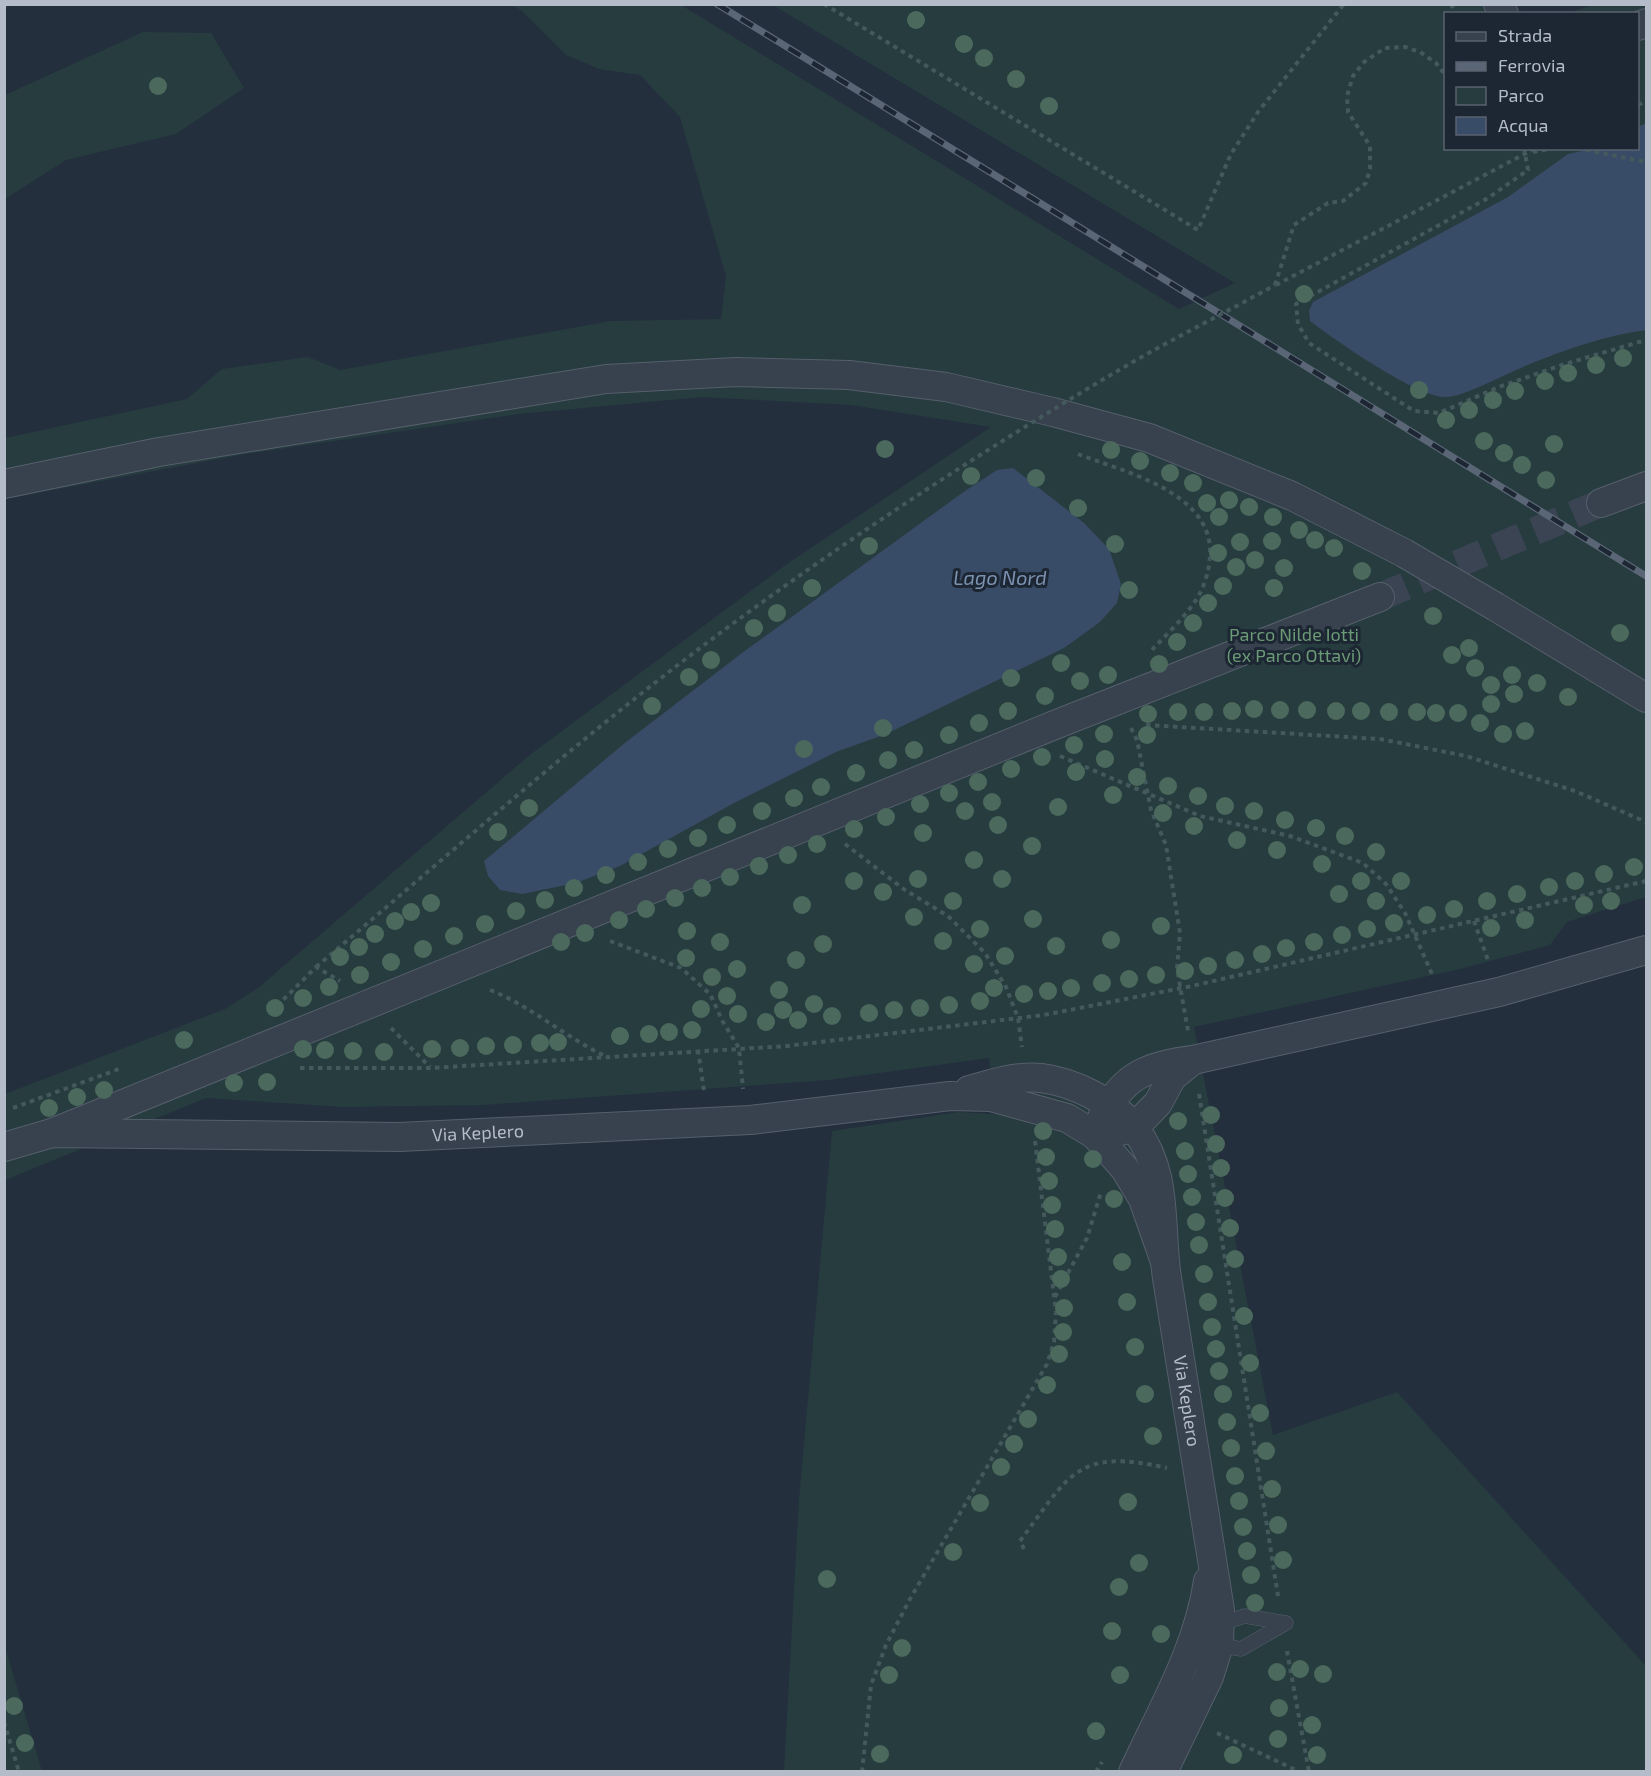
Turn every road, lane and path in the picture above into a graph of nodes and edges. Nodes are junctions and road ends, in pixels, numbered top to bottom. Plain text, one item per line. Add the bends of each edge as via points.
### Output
1 (824, 4) edge
2 (1344, 4) edge
3 (1444, 73) edge
4 (1587, 150) edge
5 (1525, 151) edge
6 (1647, 162) edge
7 (1275, 285) junction
8 (1647, 340) edge
9 (1003, 430) dead end
10 (1025, 435) dead end
11 (1067, 450) dead end
12 (4, 484) edge
13 (1647, 486) edge
14 (1601, 503) tunnel mouth
15 (1380, 597) tunnel mouth
16 (1150, 653) dead end
17 (1647, 698) edge
18 (1017, 741) junction
19 (820, 822) junction
20 (1647, 822) edge
21 (1647, 881) edge
22 (1474, 921) junction
23 (564, 925) junction
24 (1414, 935) junction
25 (1647, 950) edge
26 (447, 972) junction
27 (1180, 989) junction
28 (1499, 992) junction
29 (1442, 1004) junction
30 (364, 1007) junction
31 (275, 1008) dead end
32 (1018, 1018) junction
33 (739, 1048) junction
34 (698, 1050) junction
35 (605, 1056) junction
36 (1193, 1060) junction
37 (292, 1067) dead end
38 (431, 1068) junction
39 (1029, 1092) junction
40 (1108, 1105) junction
41 (750, 1120) junction
42 (712, 1121) junction
43 (1134, 1128) junction
44 (52, 1132) junction
45 (1095, 1135) junction
46 (4, 1148) edge
47 (1115, 1158) junction
48 (1164, 1259) junction
49 (1054, 1297) junction
50 (1199, 1477) junction
51 (1209, 1543) junction
52 (1024, 1549) dead end
53 (1279, 1597) dead end
54 (1286, 1644) dead end
55 (4, 1722) edge
56 (19, 1772) edge
57 (862, 1772) edge
58 (1132, 1772) edge
59 (1163, 1772) edge
60 (1309, 1772) edge

1 - 2 path via 1198,230 1231,154 1258,112
3 - 7 path via 1436,63 1405,46 1385,48 1364,62 1353,76 1347,96 1348,112 1370,146 1366,183 1343,201 1328,203 1294,225
4 - 6 path
5 - 7 path via 1469,185
5 - 8 path via 1528,170 1488,198 1296,304 1298,324 1309,343 1413,411 1439,413 1554,368
7 - 31 path, bridge via 1120,370 1007,439 900,508 704,645 488,820 316,967
9 - 10 path
11 - 16 path via 1152,482 1182,498 1201,519 1210,545 1209,573 1195,602
12 - 17 street, bridge via 170,450 606,379 736,372 849,375 946,387 1149,438 1292,496 1404,553
13 - 14 street
15 - 18 street
18 - 19 street
18 - 24 path via 1200,816 1290,836 1363,863 1386,884
19 - 23 street
19 - 32 path via 864,861 948,916 985,953 1006,987
20 - 27 path via 1575,791 1466,756 1380,739 1129,724 1137,741 1150,810 1166,845 1180,933
21 - 22 path
22 - 24 path
22 - 28 path
23 - 26 street
23 - 33 path via 681,968 710,994
24 - 27 path
24 - 29 path
25 - 28 street
26 - 30 street
26 - 35 path via 504,995
27 - 32 path
27 - 36 path
28 - 29 street
29 - 36 street
30 - 38 path
30 - 44 street
32 - 33 path via 787,1046
32 - 39 path
33 - 34 path
33 - 41 path
34 - 35 path
34 - 42 path
35 - 38 path
36 - 40 street via 1159,1064 1135,1076
36 - 43 street via 1172,1077 1158,1103
36 - 53 path
37 - 38 path
39 - 40 street via 1039,1077 1071,1085
39 - 41 street, Via Keplero via 1005,1080 950,1096
39 - 45 street
39 - 49 path
40 - 43 street
40 - 45 street
41 - 42 street, Via Keplero
42 - 44 street, Via Keplero via 399,1137
43 - 45 street
43 - 48 street via 1153,1160 1161,1191
44 - 46 street, Via Keplero
45 - 47 street
47 - 48 street via 1143,1199
47 - 49 path via 1087,1238
48 - 50 street, Via Keplero
49 - 57 path via 1054,1342 1047,1364 886,1645 871,1685
50 - 51 street, Via Keplero
50 - 52 path via 1146,1463 1088,1465 1063,1483 1020,1541
51 - 58 street, Via Keplero via 1208,1584 1198,1623 1185,1661
51 - 59 street, Via Keplero via 1220,1610 1219,1635 1209,1677
54 - 60 path
55 - 56 path

